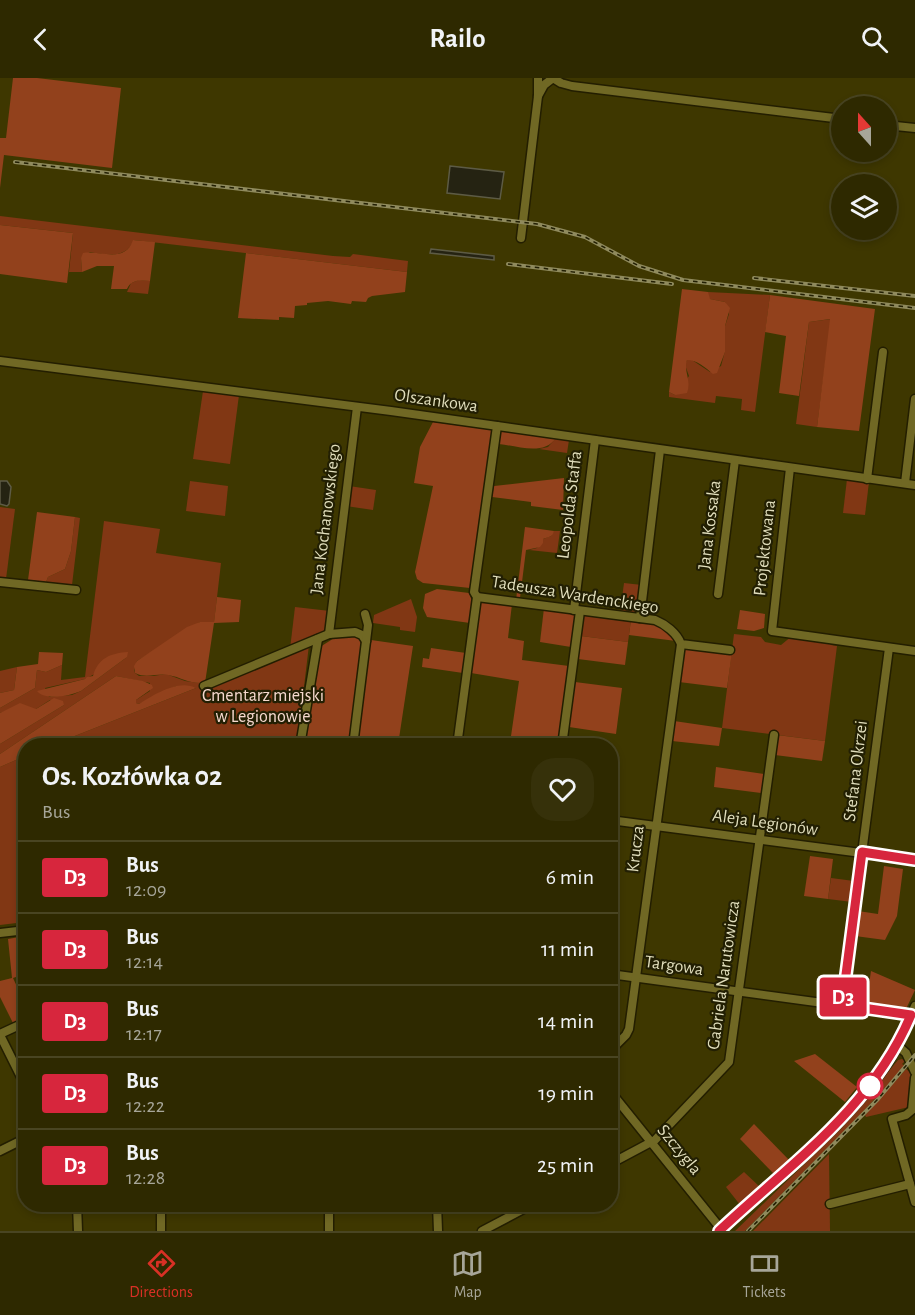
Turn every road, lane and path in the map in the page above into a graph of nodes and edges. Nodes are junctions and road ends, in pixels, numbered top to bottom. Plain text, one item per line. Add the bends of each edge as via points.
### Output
1 (538, 78) edge
2 (553, 78) edge
3 (538, 96) junction
4 (831, 118) edge
5 (897, 126) edge
6 (915, 128) edge
7 (521, 237) dead end
8 (883, 352) dead end
9 (0, 361) edge
10 (915, 399) edge
11 (357, 407) junction
12 (496, 426) junction
13 (595, 440) junction
14 (660, 450) junction
15 (735, 460) junction
16 (790, 468) junction
17 (867, 479) junction
18 (905, 483) junction
19 (915, 485) edge
20 (0, 582) edge
21 (76, 590) dead end
22 (718, 594) dead end
23 (477, 597) junction
24 (577, 611) junction
25 (365, 614) dead end
26 (640, 618) junction
27 (330, 634) junction
28 (318, 639) junction
29 (366, 641) junction
30 (681, 644) junction
31 (889, 648) junction
32 (730, 650) dead end
33 (915, 651) edge
34 (204, 686) dead end
35 (774, 735) dead end
36 (301, 738) edge
37 (354, 738) edge
38 (459, 738) edge
39 (563, 738) edge
40 (618, 821) edge
41 (656, 825) junction
42 (759, 839) junction
43 (862, 852) junction
44 (915, 860) edge
45 (18, 931) edge
46 (0, 933) edge
47 (618, 975) edge
48 (636, 978) junction
49 (739, 991) junction
50 (842, 1005) junction
51 (913, 1010) edge
52 (18, 1026) edge
53 (0, 1034) edge
54 (618, 1043) edge
55 (898, 1046) junction
56 (18, 1071) edge
57 (915, 1072) edge
58 (915, 1078) edge
59 (618, 1101) edge
60 (18, 1142) edge
61 (651, 1143) junction
62 (0, 1151) edge
63 (618, 1160) edge
64 (910, 1184) junction
65 (915, 1202) edge
66 (830, 1204) dead end
67 (77, 1212) edge
68 (160, 1212) edge
69 (329, 1212) edge
70 (437, 1212) edge
71 (518, 1212) edge
72 (720, 1230) edge
73 (78, 1231) edge
74 (161, 1231) edge
75 (329, 1231) edge
76 (438, 1231) edge
77 (482, 1231) edge

1 - 3 street
2 - 3 street
2 - 4 street via 572,86
3 - 7 street
5 - 6 street
8 - 17 street
9 - 11 street, Olszankowa
10 - 18 street
11 - 12 street, Olszankowa
11 - 27 street, Jana Kochanowskiego
12 - 13 street, Olszankowa
12 - 23 street via 474,592
13 - 14 street, Olszankowa
13 - 24 street, Leopolda Staffa
14 - 15 street, Olszankowa
14 - 26 street
15 - 16 street, Olszankowa
15 - 22 street, Jana Kossaka
16 - 17 street, Olszankowa
16 - 31 street, Projektowana via 772,631
17 - 18 street, Olszankowa
18 - 19 street, Olszankowa
20 - 21 street
23 - 24 street, Tadeusza Wardenckiego
23 - 38 street
24 - 26 street, Tadeusza Wardenckiego
24 - 39 street, Leopolda Staffa
25 - 29 street
26 - 30 street, Tadeusza Wardenckiego via 659,622
27 - 28 street
27 - 29 street via 355,632
28 - 34 street
28 - 36 street
29 - 37 street
30 - 32 street
30 - 41 street, Krucza
31 - 33 street
31 - 43 street, Stefana Okrzei
35 - 42 street, Gabriela Narutowicza
40 - 41 street, Aleja Legionów
41 - 42 street, Aleja Legionów
41 - 48 street, Krucza
42 - 43 street, Aleja Legionów
42 - 49 street, Gabriela Narutowicza
43 - 44 street, Aleja Legionów
43 - 50 street, Stefana Okrzei
45 - 46 street
47 - 48 street, Targowa
48 - 49 street, Targowa
48 - 54 street, Krucza via 627,1033
49 - 50 street, Targowa
49 - 61 street, Gabriela Narutowicza via 728,1064
50 - 51 street, Targowa
51 - 55 street
52 - 53 street
53 - 56 street
55 - 57 street
55 - 72 street via 843,1117
58 - 64 street via 912,1110 892,1119
59 - 61 street, Szczygla
60 - 62 street
61 - 63 street, Gabriela Narutowicza
61 - 72 street, Szczygla
64 - 65 street
64 - 66 street
67 - 73 street
68 - 74 street
69 - 75 street
70 - 76 street
71 - 77 street

